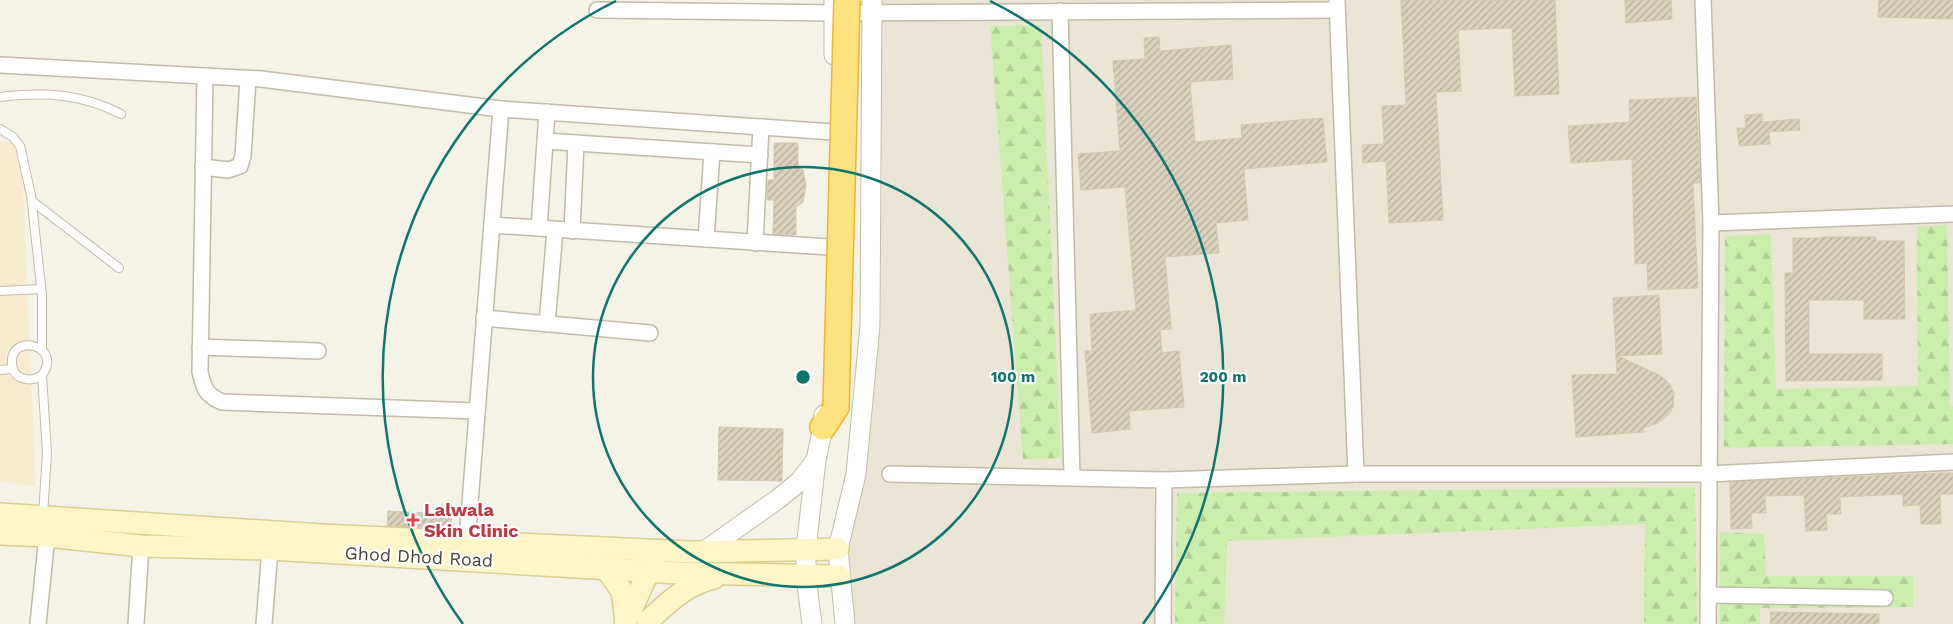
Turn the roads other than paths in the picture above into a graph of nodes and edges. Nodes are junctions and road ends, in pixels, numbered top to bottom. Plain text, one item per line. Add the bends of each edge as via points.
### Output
1 (1703, 0) edge
2 (838, 4) edge
3 (1337, 5) edge
4 (872, 6) edge
5 (597, 10) dead end
6 (1060, 12) junction
7 (0, 65) edge
8 (205, 76) junction
9 (248, 79) junction
10 (0, 97) edge
11 (501, 109) junction
12 (547, 112) junction
13 (121, 114) dead end
14 (761, 127) junction
15 (0, 129) edge
16 (834, 132) junction
17 (545, 141) junction
18 (576, 143) junction
19 (712, 152) junction
20 (760, 155) junction
21 (203, 167) junction
22 (32, 201) junction
23 (1953, 214) edge
24 (1711, 223) junction
25 (492, 226) junction
26 (539, 228) junction
27 (555, 230) junction
28 (572, 231) junction
29 (706, 239) junction
30 (755, 243) junction
31 (830, 248) junction
32 (119, 268) dead end
33 (41, 289) junction
34 (0, 291) edge
35 (484, 318) junction
36 (547, 324) junction
37 (650, 333) dead end
38 (200, 347) junction
39 (42, 350) junction
40 (318, 352) dead end
41 (13, 369) junction
42 (0, 370) edge
43 (42, 375) junction
44 (477, 410) junction
45 (830, 417) junction
46 (816, 460) junction
47 (1953, 462) edge
48 (890, 474) dead end
49 (1356, 474) junction
50 (1708, 474) junction
51 (1072, 478) junction
52 (1164, 480) junction
53 (0, 514) edge
54 (45, 527) junction
55 (0, 534) edge
56 (467, 541) junction
57 (142, 546) junction
58 (270, 548) junction
59 (838, 549) junction
60 (658, 550) junction
61 (806, 550) junction
62 (698, 551) junction
63 (606, 569) junction
64 (650, 571) junction
65 (680, 573) junction
66 (731, 574) junction
67 (839, 576) junction
68 (806, 577) junction
69 (1708, 595) junction
70 (1885, 598) dead end
71 (636, 623) edge
72 (38, 624) edge
73 (136, 624) edge
74 (264, 624) edge
75 (812, 624) edge
76 (845, 624) edge
77 (1163, 624) edge
78 (1708, 624) edge

1 - 24 street
2 - 4 street
2 - 5 street
2 - 16 street
2 - 45 highway, bridge
3 - 6 street
3 - 49 street
4 - 6 street
4 - 59 street via 870,325 856,474
6 - 51 street
7 - 8 street
8 - 9 street
8 - 21 street
9 - 11 street
9 - 21 street via 244,156 240,166 228,170
10 - 13 lane via 64,94
11 - 12 street
11 - 25 street
12 - 14 street
12 - 17 street
14 - 16 street
14 - 20 street
15 - 22 lane via 20,146
16 - 31 street
17 - 18 street
17 - 26 street
18 - 19 street
18 - 28 street
19 - 20 street
19 - 29 street
20 - 30 street
21 - 38 street
22 - 32 lane
22 - 33 lane
23 - 24 street
24 - 50 street
25 - 26 street
25 - 35 street
26 - 27 street
27 - 28 street
27 - 36 street
28 - 29 street
29 - 30 street
30 - 31 street
31 - 45 street
33 - 34 lane
33 - 39 lane
35 - 36 street
35 - 44 street
36 - 37 street
38 - 40 street
38 - 44 street via 203,386 210,397 222,402
39 - 41 lane via 27,345 18,349 12,358
39 - 43 lane via 47,360
41 - 42 lane
41 - 43 lane via 26,380
43 - 54 lane via 47,453
44 - 56 street
45 - 46 street
46 - 61 street
46 - 62 street via 795,485
47 - 50 street
48 - 51 street
49 - 50 street
49 - 52 street
50 - 69 street
51 - 52 street
52 - 77 street
53 - 54 main road
54 - 55 main road, Ghod Dhod Road
54 - 56 main road
54 - 57 main road, Ghod Dhod Road
54 - 72 street
56 - 60 main road
57 - 58 main road, Ghod Dhod Road
57 - 73 street
58 - 63 main road, Ghod Dhod Road
58 - 74 street
59 - 61 main road
59 - 67 street
60 - 62 main road
60 - 64 main road
61 - 62 main road
61 - 68 street
62 - 65 main road
63 - 64 main road, Ghod Dhod Road
63 - 71 main road via 622,591
64 - 65 main road, Ghod Dhod Road
64 - 71 main road
65 - 66 main road, Ghod Dhod Road
65 - 71 main road
66 - 68 main road, Ghod Dhod Road
66 - 71 main road via 687,588
67 - 68 main road, Ghod Dhod Road
67 - 76 street
68 - 75 street
69 - 70 street
69 - 78 street

